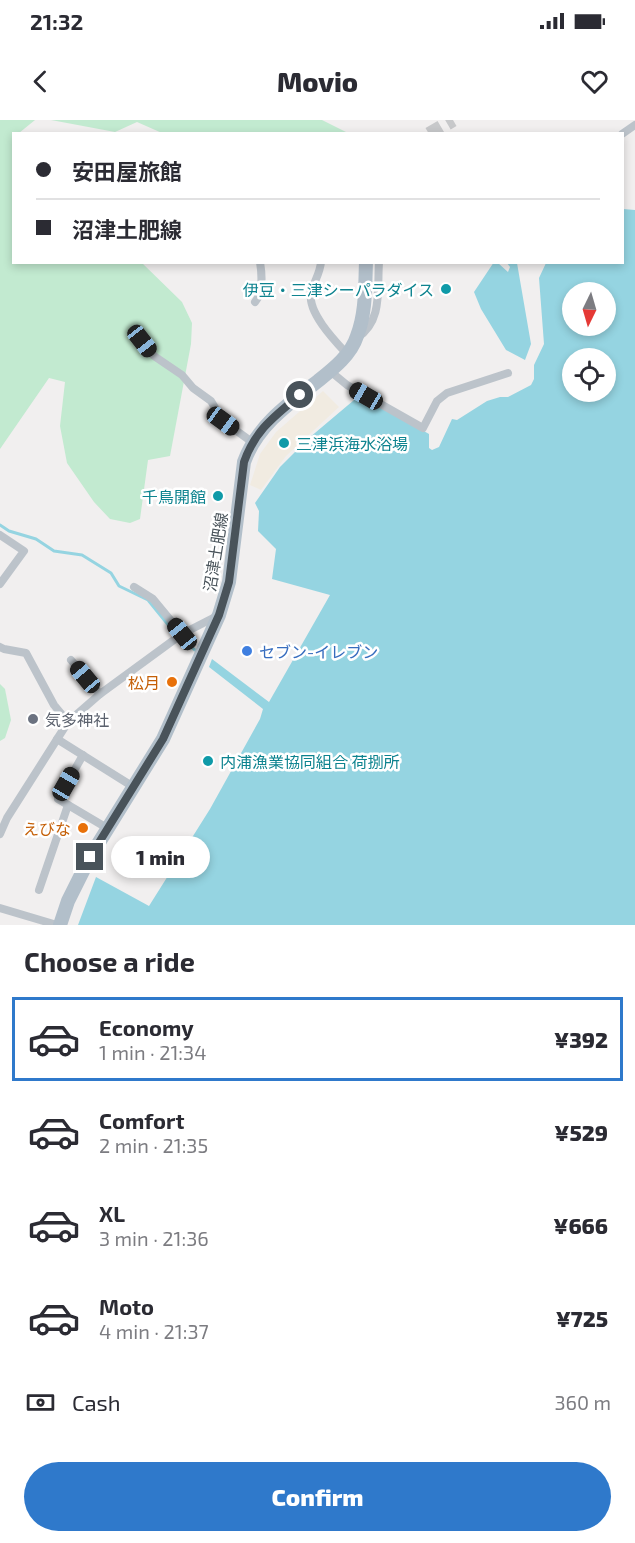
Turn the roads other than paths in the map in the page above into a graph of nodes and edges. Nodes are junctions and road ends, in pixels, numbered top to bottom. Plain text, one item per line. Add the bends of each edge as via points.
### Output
1 (260, 264) edge
2 (321, 264) edge
3 (366, 264) edge
4 (379, 264) edge
5 (255, 302) dead end
6 (357, 338) junction
7 (142, 341) dead end
8 (347, 354) junction
9 (330, 371) junction
10 (508, 373) dead end
11 (252, 442) junction
12 (9, 528) dead end
13 (4, 537) edge
14 (0, 584) edge
15 (134, 587) dead end
16 (219, 615) junction
17 (182, 634) junction
18 (0, 647) edge
19 (71, 660) dead end
20 (100, 694) junction
21 (68, 722) junction
22 (57, 739) junction
23 (83, 755) junction
24 (132, 786) junction
25 (68, 805) junction
26 (3, 817) edge
27 (107, 828) junction
28 (0, 834) edge
29 (39, 890) dead end
30 (0, 908) edge
31 (58, 925) edge

1 - 5 street via 260,297
2 - 8 street via 311,305
3 - 6 main road, 沼津土肥線
4 - 6 street via 374,320
6 - 8 main road, 沼津土肥線
7 - 11 street via 154,356 211,401 223,421
8 - 9 main road, 沼津土肥線
9 - 10 street via 347,385 423,428 437,401 447,393
9 - 11 main road, 沼津土肥線 via 272,419
11 - 16 main road, 沼津土肥線 via 244,462 229,582
12 - 13 street
13 - 14 street via 24,551
15 - 17 street via 153,599
16 - 17 street
16 - 24 main road, 沼津土肥線 via 163,739
17 - 20 street
18 - 21 street via 26,653 54,705
19 - 20 street
20 - 21 street
21 - 22 street
22 - 23 street
22 - 26 street
23 - 24 street
23 - 25 street via 58,799
24 - 27 main road, 沼津土肥線
25 - 27 street
25 - 29 street
26 - 28 street
27 - 31 main road, 沼津土肥線
30 - 31 street

